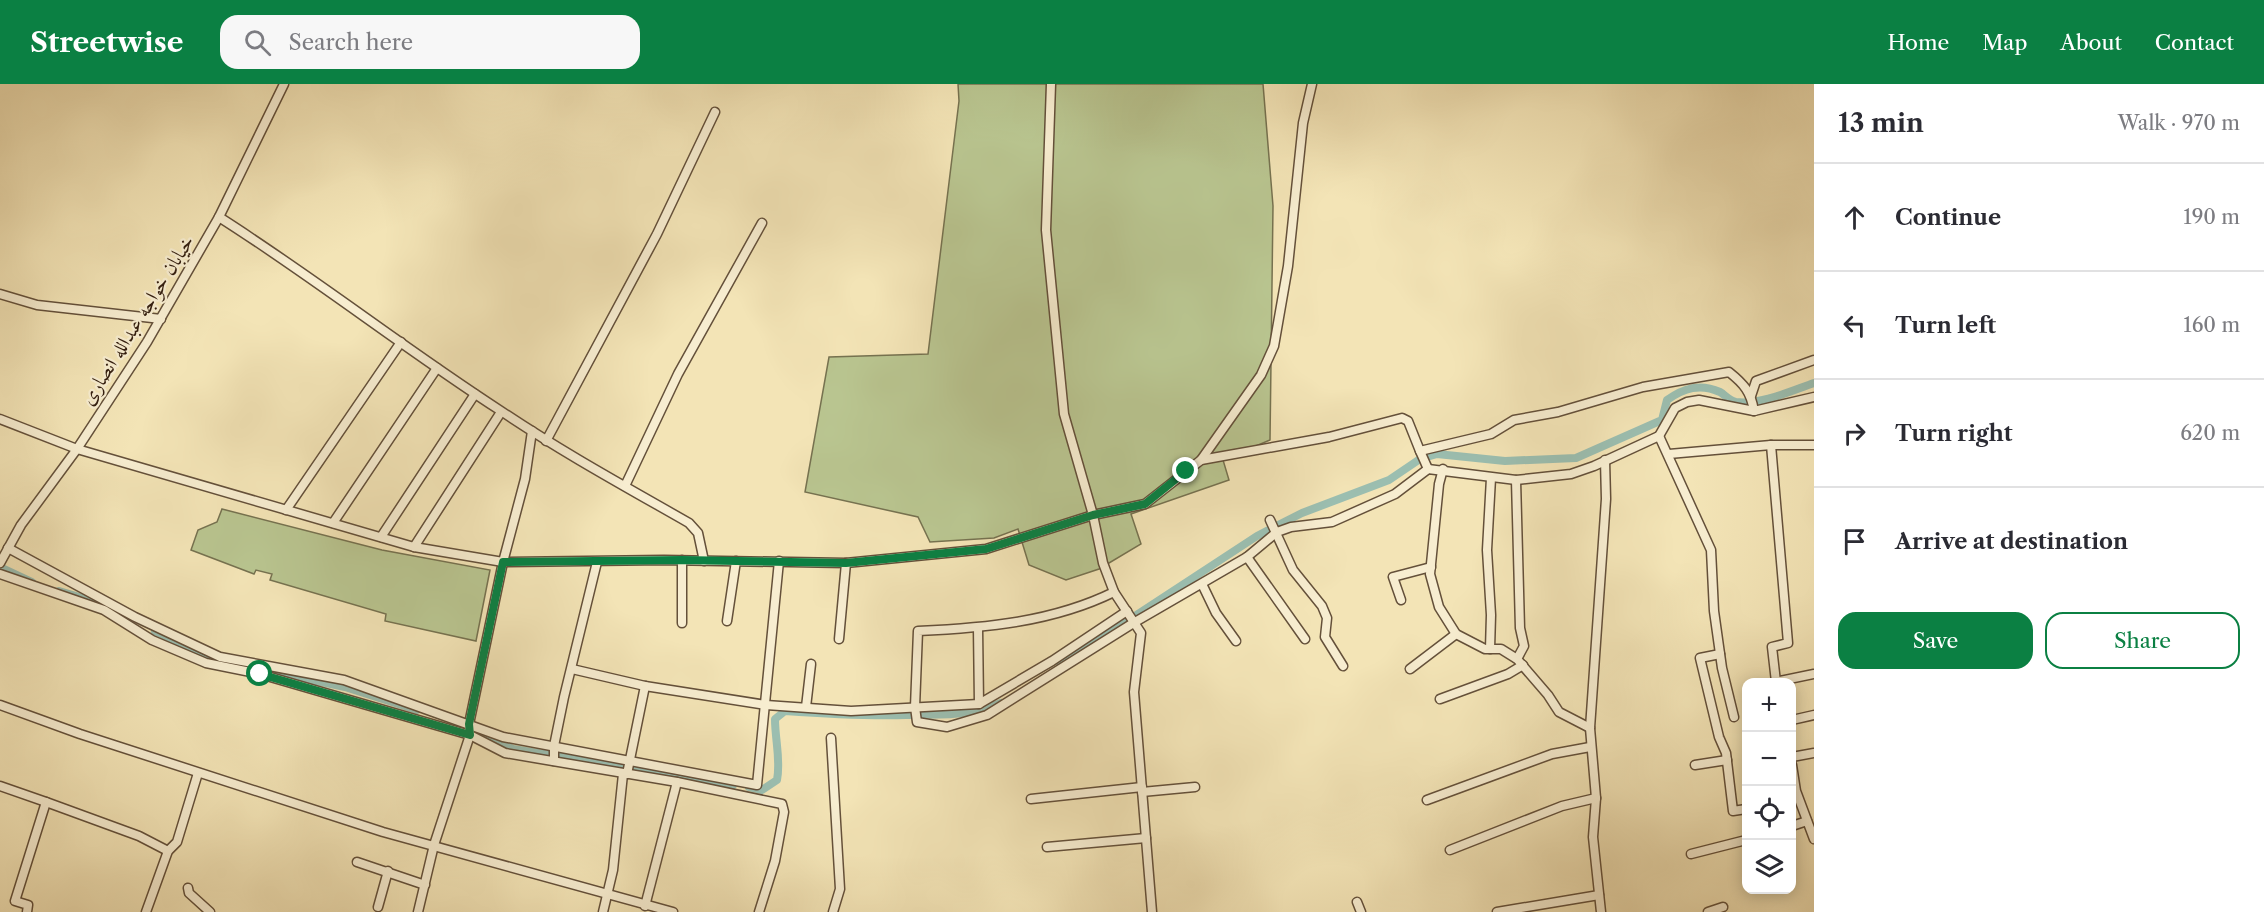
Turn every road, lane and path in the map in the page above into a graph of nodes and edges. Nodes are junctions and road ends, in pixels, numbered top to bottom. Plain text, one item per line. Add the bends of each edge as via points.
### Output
1 (284, 84) edge
2 (1051, 84) edge
3 (1312, 84) edge
4 (715, 112) dead end
5 (219, 217) junction
6 (762, 223) dead end
7 (0, 294) edge
8 (161, 319) junction
9 (401, 342) junction
10 (1814, 360) edge
11 (437, 368) junction
12 (475, 394) junction
13 (1751, 396) junction
14 (1814, 397) edge
15 (1754, 411) junction
16 (501, 412) junction
17 (0, 419) edge
18 (532, 431) junction
19 (1659, 436) junction
20 (546, 441) junction
21 (1771, 445) junction
22 (1814, 445) edge
23 (77, 449) junction
24 (1420, 452) junction
25 (1669, 454) junction
26 (1201, 460) junction
27 (1605, 460) junction
28 (1428, 469) junction
29 (1443, 469) junction
30 (1491, 478) junction
31 (1516, 480) junction
32 (625, 486) junction
33 (286, 510) junction
34 (1093, 515) junction
35 (1270, 520) dead end
36 (333, 524) junction
37 (1277, 532) junction
38 (381, 537) junction
39 (414, 547) junction
40 (8, 548) junction
41 (1247, 557) junction
42 (0, 560) edge
43 (682, 560) junction
44 (704, 561) junction
45 (736, 561) junction
46 (779, 561) junction
47 (503, 562) junction
48 (597, 562) junction
49 (846, 563) junction
50 (1431, 567) junction
51 (0, 574) edge
52 (1202, 584) junction
53 (1114, 592) junction
54 (1401, 600) dead end
55 (1127, 611) junction
56 (727, 621) dead end
57 (1135, 622) junction
58 (682, 623) dead end
59 (978, 628) junction
60 (1456, 634) junction
61 (839, 639) dead end
62 (1305, 639) dead end
63 (1236, 641) dead end
64 (1490, 649) junction
65 (1720, 654) junction
66 (1520, 662) junction
67 (811, 664) dead end
68 (1343, 666) dead end
69 (572, 669) junction
70 (1410, 669) dead end
71 (1814, 674) edge
72 (1775, 678) edge
73 (1794, 678) edge
74 (645, 686) junction
75 (1440, 699) dead end
76 (979, 704) junction
77 (0, 705) edge
78 (766, 705) junction
79 (806, 707) junction
80 (915, 708) junction
81 (1814, 715) edge
82 (1734, 717) dead end
83 (1796, 719) edge
84 (469, 724) junction
85 (1590, 728) junction
86 (470, 735) junction
87 (831, 738) dead end
88 (554, 746) junction
89 (1590, 747) junction
90 (1814, 753) edge
91 (1796, 756) edge
92 (630, 760) junction
93 (1727, 760) junction
94 (554, 761) junction
95 (1695, 765) dead end
96 (198, 773) junction
97 (625, 774) junction
98 (678, 782) junction
99 (756, 785) junction
100 (0, 786) edge
101 (1195, 787) dead end
102 (1142, 790) junction
103 (1596, 798) junction
104 (754, 800) junction
105 (1031, 800) dead end
106 (1427, 800) dead end
107 (46, 802) junction
108 (1796, 805) edge
109 (1742, 810) edge
110 (1808, 820) junction
111 (1796, 824) edge
112 (1146, 837) junction
113 (1814, 839) edge
114 (1742, 841) edge
115 (434, 845) junction
116 (1047, 847) dead end
117 (1450, 850) dead end
118 (168, 851) junction
119 (1691, 854) dead end
120 (357, 862) dead end
121 (388, 871) junction
122 (425, 885) junction
123 (188, 888) dead end
124 (608, 895) junction
125 (1599, 895) junction
126 (1357, 902) dead end
127 (378, 907) dead end
128 (1723, 907) dead end
129 (647, 908) edge
130 (27, 912) edge
131 (146, 912) edge
132 (210, 912) edge
133 (418, 912) edge
134 (603, 912) edge
135 (673, 912) edge
136 (759, 912) edge
137 (833, 912) edge
138 (1152, 912) edge
139 (1361, 912) edge
140 (1497, 912) edge
141 (1601, 912) edge
142 (1708, 912) edge

1 - 5 street, خیابان خواجه عبدالله انصاری
2 - 34 street via 1046,230 1064,414
3 - 26 street via 1303,123 1288,266 1274,346 1261,375
4 - 20 street via 657,234
5 - 8 street, خیابان خواجه عبدالله انصاری
5 - 9 street
6 - 32 street via 678,374
7 - 8 street via 37,305
8 - 23 street, خیابان خواجه عبدالله انصاری
9 - 11 street
9 - 33 street
10 - 13 street via 1756,381
11 - 12 street
11 - 36 street
12 - 16 street
12 - 38 street
13 - 15 street
13 - 24 street via 1729,372 1709,375 1643,387 1558,412 1514,420 1491,434
14 - 15 street
15 - 19 street via 1699,400 1687,402 1675,408
16 - 18 street
16 - 39 street
17 - 23 street
18 - 20 street
18 - 47 street via 525,479
19 - 25 street
19 - 27 street
20 - 32 street
21 - 22 street
21 - 25 street
21 - 72 street via 1788,642 1772,646
23 - 33 street
23 - 40 street, خیابان خواجه عبدالله انصاری
24 - 26 street via 1408,421 1402,418 1329,437
24 - 28 street
25 - 65 street via 1711,549
26 - 34 street via 1145,504
27 - 31 street via 1571,474
27 - 85 street via 1606,500
28 - 29 street
28 - 37 street via 1395,494 1332,522
29 - 30 street
29 - 50 street
30 - 31 street
30 - 64 street via 1487,550
31 - 66 street via 1520,628 1524,646
32 - 44 street via 689,523 698,532
33 - 36 street
34 - 49 street via 986,549
34 - 53 street
35 - 37 street
36 - 38 street
37 - 41 street
37 - 68 street via 1293,570 1322,606 1327,618 1325,637
38 - 39 street
39 - 47 street
40 - 42 street, خیابان خواجه عبدالله انصاری
40 - 84 street via 220,657 344,680
41 - 52 street
41 - 62 street
43 - 44 street
43 - 48 street
43 - 58 street
44 - 45 street
45 - 46 street
45 - 56 street
46 - 49 street
46 - 78 street
47 - 48 street
47 - 84 street
48 - 69 street
49 - 61 street
50 - 54 street via 1393,577
50 - 60 street via 1439,607
51 - 86 street via 104,610 152,639 206,663 260,674
52 - 57 street
52 - 63 street
53 - 55 street
53 - 59 street via 1061,614
55 - 57 street
55 - 76 street
57 - 80 street via 987,715 947,727 917,722
57 - 102 street via 1141,633 1134,692
59 - 76 street
59 - 80 street via 918,631
60 - 64 street
60 - 70 street
64 - 66 street via 1501,649
65 - 82 street
65 - 93 street via 1700,658
66 - 75 street via 1508,674
66 - 85 street via 1559,712
67 - 79 street
69 - 74 street
69 - 88 street
71 - 73 street
74 - 78 street
74 - 92 street
76 - 80 street
77 - 96 street
78 - 79 street
78 - 99 street
79 - 80 street via 852,711
81 - 83 street
84 - 86 street
84 - 88 street via 503,738
85 - 89 street
86 - 94 street via 505,753
86 - 115 street
87 - 137 street via 840,888
88 - 92 street
88 - 94 street
89 - 103 street
89 - 106 street via 1552,754
90 - 91 street
92 - 97 street
92 - 99 street
93 - 95 street
93 - 109 street via 1733,811
94 - 97 street
96 - 115 street
96 - 118 street via 177,842
97 - 98 street
97 - 124 street
98 - 104 street
98 - 129 street
99 - 104 street
100 - 107 street
101 - 102 street
102 - 105 street
102 - 112 street
103 - 117 street via 1562,806
103 - 125 street via 1593,837
104 - 136 street via 782,804 784,812 775,861
107 - 118 street via 139,836
107 - 130 street via 15,901 28,905
108 - 110 street
110 - 111 street
110 - 113 street
112 - 116 street
112 - 138 street
114 - 119 street
115 - 122 street
115 - 124 street
118 - 131 street
120 - 121 street
121 - 122 street
121 - 127 street
122 - 133 street
123 - 132 street
124 - 129 street
124 - 134 street
125 - 140 street
125 - 141 street
126 - 139 street
128 - 142 street
129 - 135 street

